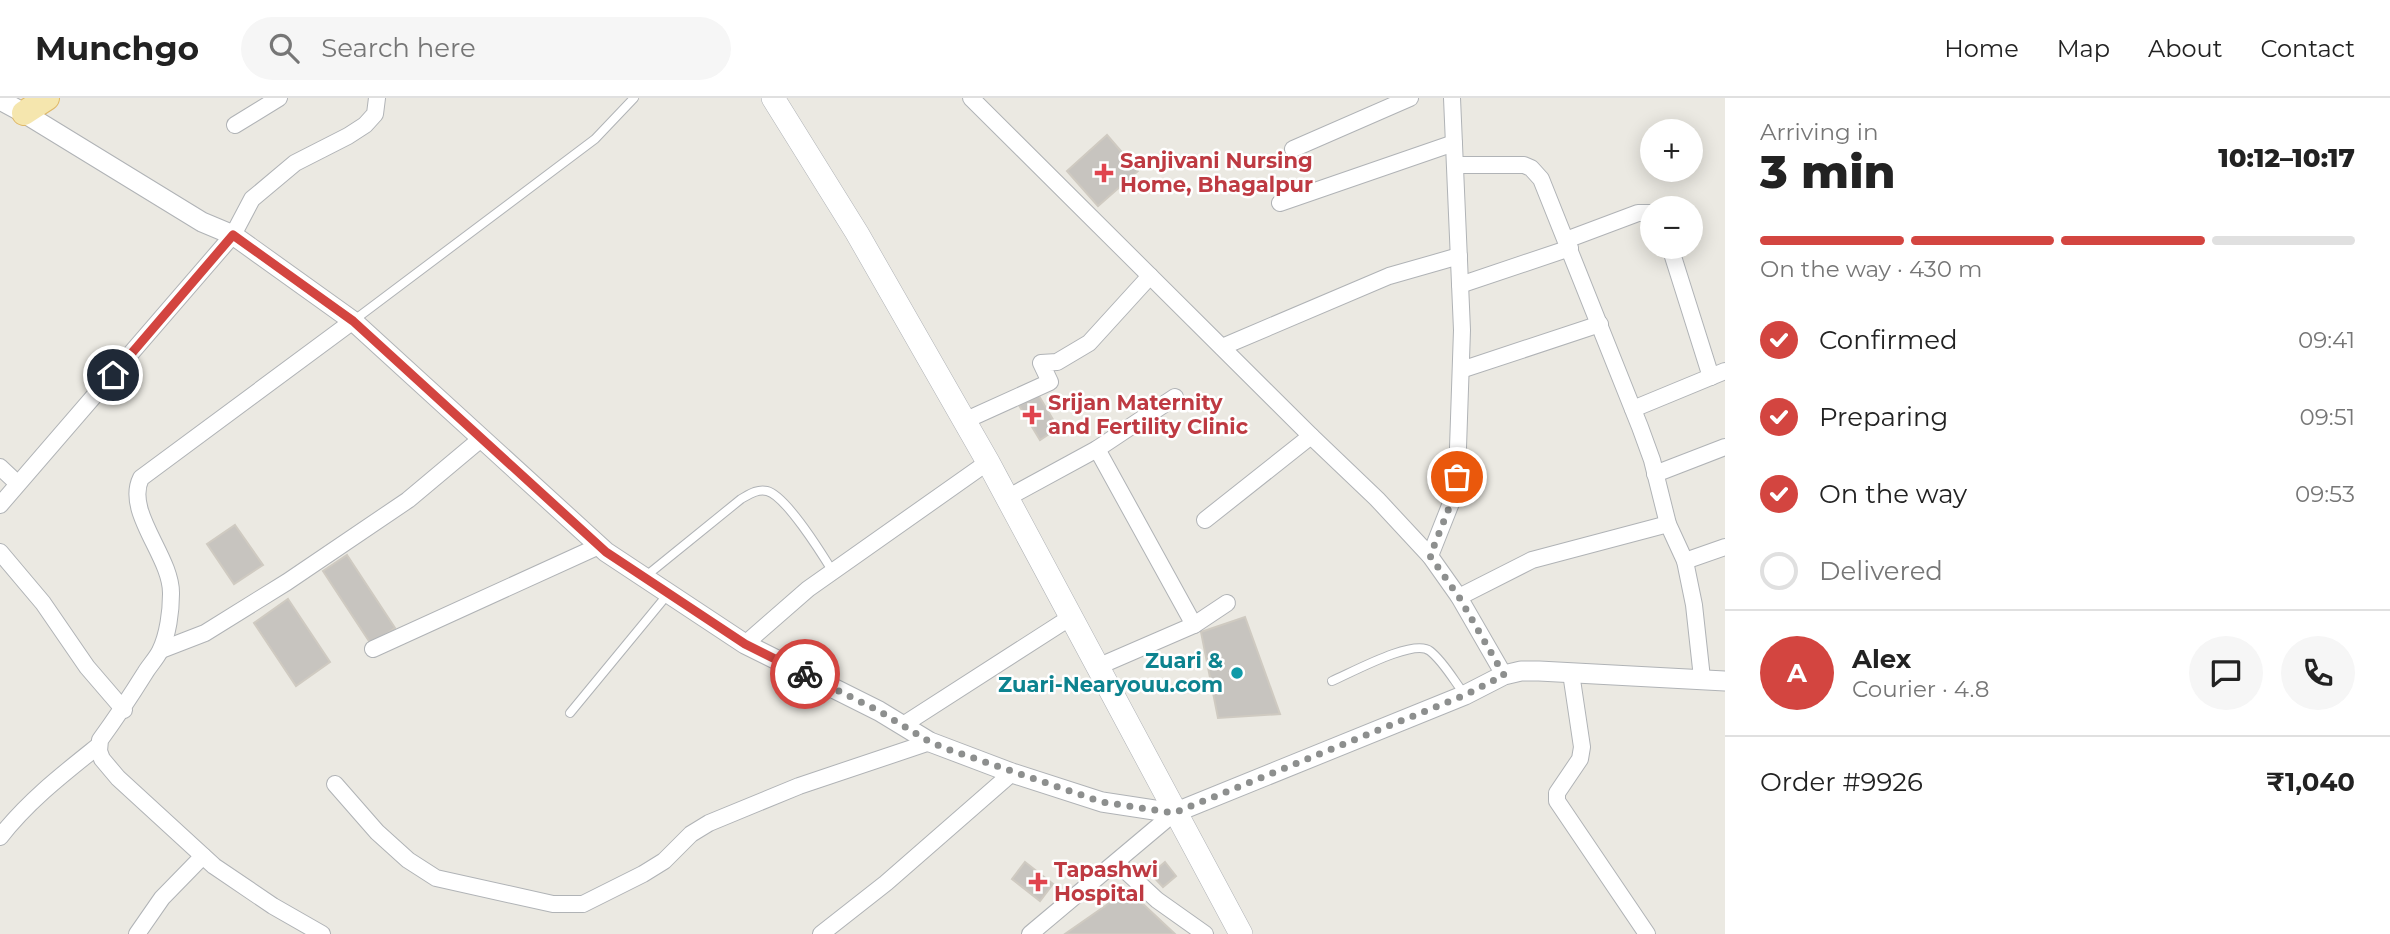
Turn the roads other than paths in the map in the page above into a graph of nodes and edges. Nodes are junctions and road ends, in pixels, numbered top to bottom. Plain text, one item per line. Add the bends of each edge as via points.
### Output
1 (47, 98) edge
2 (279, 98) edge
3 (377, 98) edge
4 (634, 98) edge
5 (774, 98) edge
6 (971, 98) edge
7 (1410, 98) edge
8 (1452, 98) edge
9 (8, 107) edge
10 (235, 125) dead end
11 (1454, 143) junction
12 (1293, 149) dead end
13 (1455, 165) junction
14 (1280, 203) dead end
15 (1640, 213) edge
16 (233, 235) junction
17 (1568, 244) junction
18 (1459, 256) junction
19 (1675, 259) edge
20 (1150, 276) junction
21 (1460, 285) junction
22 (353, 321) junction
23 (1600, 324) junction
24 (1222, 347) junction
25 (1461, 370) junction
26 (1718, 374) edge
27 (1175, 397) dead end
28 (1633, 409) junction
29 (964, 421) junction
30 (1311, 436) junction
31 (482, 438) junction
32 (1725, 447) edge
33 (1097, 449) junction
34 (988, 461) junction
35 (0, 467) edge
36 (1656, 474) junction
37 (17, 483) junction
38 (1007, 498) junction
39 (0, 505) edge
40 (1205, 520) dead end
41 (1668, 524) junction
42 (599, 546) junction
43 (1725, 547) edge
44 (0, 552) edge
45 (1430, 556) junction
46 (1685, 561) junction
47 (833, 572) junction
48 (644, 577) junction
49 (669, 594) junction
50 (1459, 597) junction
51 (1227, 603) dead end
52 (1071, 617) junction
53 (1194, 625) junction
54 (745, 644) junction
55 (373, 649) dead end
56 (161, 650) junction
57 (1097, 667) junction
58 (1571, 673) junction
59 (1504, 675) junction
60 (1702, 678) junction
61 (1332, 681) dead end
62 (1725, 681) edge
63 (1465, 695) junction
64 (124, 710) junction
65 (570, 713) dead end
66 (903, 725) junction
67 (930, 742) junction
68 (98, 746) junction
69 (1012, 773) junction
70 (335, 784) dead end
71 (1174, 813) junction
72 (0, 837) edge
73 (203, 856) junction
74 (1117, 863) junction
75 (137, 934) edge
76 (322, 934) edge
77 (821, 934) edge
78 (1030, 934) edge
79 (1205, 934) edge
80 (1241, 934) edge
81 (1647, 934) edge

1 - 9 main road
2 - 10 street
3 - 16 street via 375,114 365,125 295,163 252,199
4 - 22 lane via 595,139
5 - 29 main road
6 - 20 street
7 - 12 street
8 - 11 street
9 - 16 street via 202,222
11 - 13 street
11 - 14 street
13 - 17 street via 1531,168 1541,179
13 - 18 street
15 - 17 street
16 - 22 street
16 - 37 street
17 - 21 street
17 - 23 street
18 - 21 street
18 - 24 street via 1389,276
19 - 26 street
20 - 24 street
20 - 29 street via 1089,343 1057,362 1041,363 1050,382
21 - 25 street
22 - 31 street
22 - 56 street via 141,478 137,502 172,590
23 - 25 street
23 - 28 street
24 - 30 street
25 - 45 street via 1457,477
26 - 28 street
27 - 33 street
28 - 36 street
29 - 34 main road
30 - 40 street
30 - 45 street
31 - 42 street
31 - 56 street via 408,500 287,582 205,633
32 - 36 street
33 - 38 street
33 - 53 street
34 - 38 main road
34 - 47 street
35 - 37 street
36 - 41 street
37 - 39 street
38 - 52 main road
41 - 46 street
41 - 50 street via 1532,560
42 - 48 street
42 - 55 street
43 - 46 street
44 - 64 street
45 - 50 street
46 - 60 street
47 - 48 lane via 782,500 769,491 757,491
47 - 54 street
48 - 49 street
49 - 54 street
49 - 65 lane
50 - 59 street
51 - 53 street
52 - 57 main road
52 - 66 street
53 - 57 street
54 - 66 street
56 - 64 street
57 - 71 main road
58 - 59 street
58 - 60 street
58 - 81 street via 1582,747 1580,759 1557,793 1558,801
59 - 63 street
60 - 62 street
61 - 63 lane via 1420,647 1429,649
63 - 71 street
64 - 68 street
66 - 67 street
67 - 69 street
67 - 70 street via 799,786 709,823 643,874 583,904 570,905 436,878 377,832
68 - 72 street via 49,786
68 - 73 street via 118,778
69 - 71 street via 1102,802
69 - 77 street
71 - 74 street
71 - 80 main road
73 - 75 street via 162,898
73 - 76 street
74 - 78 street
74 - 79 street via 1157,900

